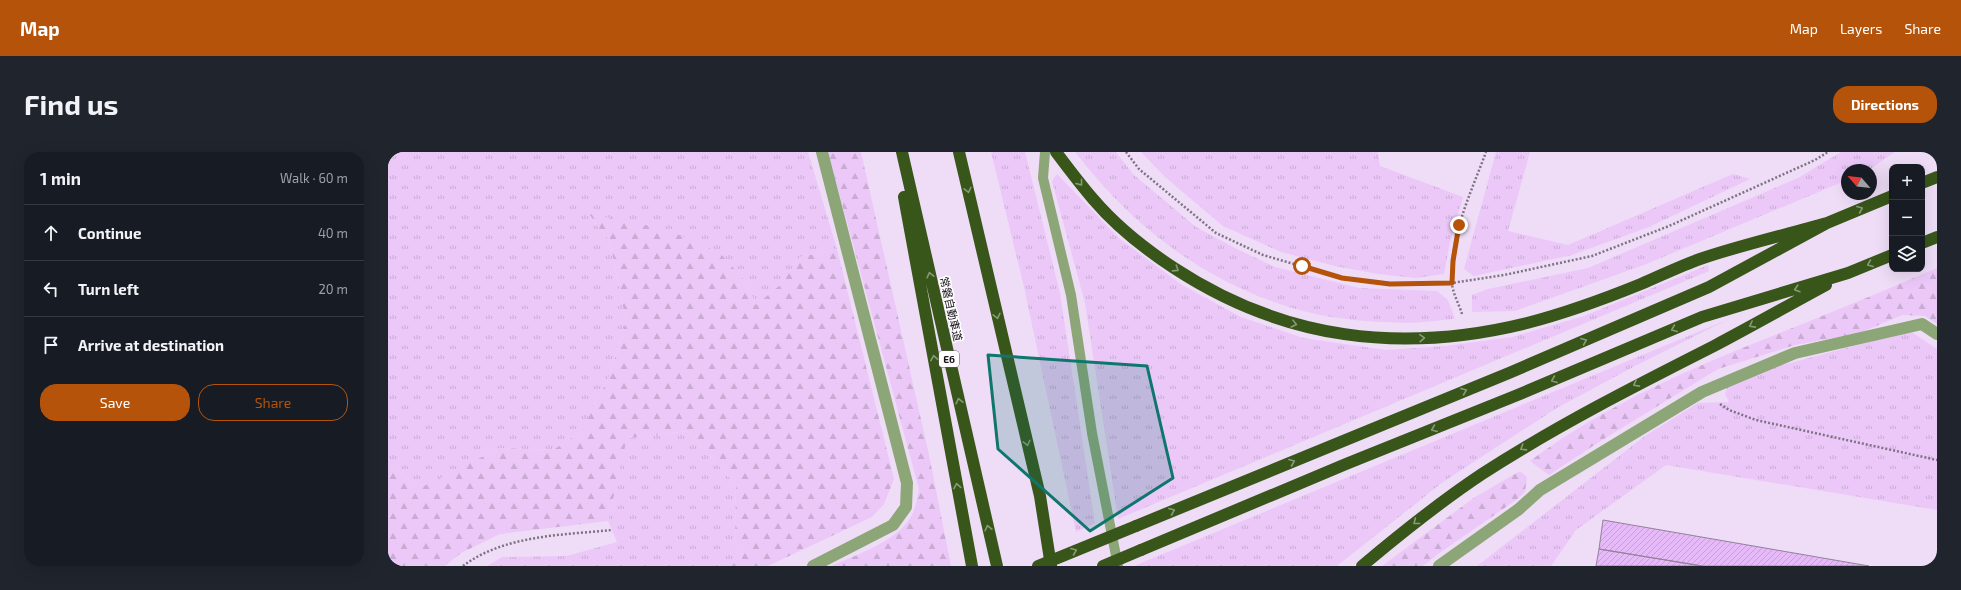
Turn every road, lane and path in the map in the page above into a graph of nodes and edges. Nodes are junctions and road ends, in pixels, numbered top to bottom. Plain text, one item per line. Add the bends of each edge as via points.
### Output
1 (822, 152) edge
2 (896, 152) edge
3 (902, 152) edge
4 (959, 152) edge
5 (1045, 152) edge
6 (1056, 152) edge
7 (1126, 152) edge
8 (1486, 152) edge
9 (1828, 152) edge
10 (1937, 177) edge
11 (1925, 182) edge
12 (1889, 197) edge
13 (1827, 222) junction
14 (1937, 237) edge
15 (1925, 242) edge
16 (1889, 256) edge
17 (1848, 274) junction
18 (1452, 283) junction
19 (1462, 314) dead end
20 (1937, 334) edge
21 (1702, 392) junction
22 (1937, 460) edge
23 (612, 530) dead end
24 (463, 566) edge
25 (813, 566) edge
26 (972, 566) edge
27 (997, 566) edge
28 (1038, 566) edge
29 (1051, 566) edge
30 (1103, 566) edge
31 (1118, 566) edge
32 (1362, 566) edge
33 (1439, 566) edge

1 - 25 street via 907,483 906,507 893,525
26 -> 2 highway
27 -> 3 highway, 常磐自動車道 / E6
4 -> 29 highway via 1040,496
5 - 31 lane via 1044,178 1071,295 1092,433
6 -> 13 highway via 1094,201 1141,245 1186,276 1235,303 1264,315 1352,336 1419,339 1488,332 1528,323 1574,310 1700,259
7 - 18 path via 1139,169 1216,233 1263,255 1342,278 1390,284
8 - 18 path via 1459,225
9 - 18 path via 1670,226 1592,256
10 - 11 highway
13 -> 12 highway
28 -> 13 highway, bridge via 1509,373 1709,287
14 - 15 highway
16 -> 17 highway
17 -> 30 highway, bridge via 1702,317
17 -> 32 highway via 1640,382 1531,443 1438,505
18 - 19 path
20 - 21 street via 1922,324 1795,353
21 - 22 path via 1729,410 1756,420
21 - 33 street via 1540,490 1519,509
23 - 24 path via 537,538 511,544 473,559

